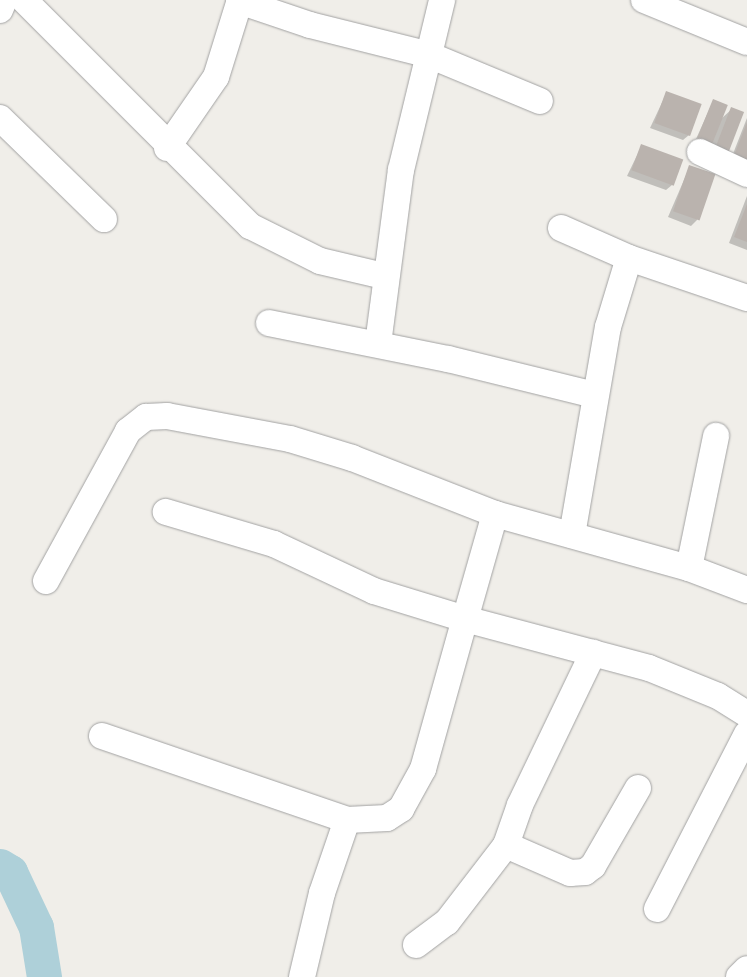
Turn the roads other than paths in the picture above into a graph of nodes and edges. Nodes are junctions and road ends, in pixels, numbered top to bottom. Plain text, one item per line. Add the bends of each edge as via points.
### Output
1 (4, 0) edge
2 (24, 0) edge
3 (442, 0) edge
4 (644, 0) edge
5 (240, 1) edge
6 (0, 10) edge
7 (747, 41) edge
8 (429, 55) junction
9 (540, 101) dead end
10 (0, 118) edge
11 (166, 148) junction
12 (700, 152) dead end
13 (747, 174) edge
14 (104, 219) dead end
15 (561, 228) dead end
16 (629, 258) junction
17 (384, 276) junction
18 (747, 298) edge
19 (269, 324) dead end
20 (378, 344) junction
21 (595, 396) junction
22 (716, 436) dead end
23 (166, 512) dead end
24 (495, 514) junction
25 (572, 535) junction
26 (689, 568) junction
27 (46, 581) dead end
28 (747, 590) edge
29 (465, 619) junction
30 (593, 653) junction
31 (747, 714) edge
32 (747, 734) edge
33 (102, 736) dead end
34 (638, 788) dead end
35 (347, 820) junction
36 (506, 845) junction
37 (657, 909) dead end
38 (416, 945) dead end
39 (747, 968) edge
40 (302, 977) edge
41 (739, 977) edge

1 - 6 street
2 - 11 street via 114,87
3 - 8 street
4 - 7 street
5 - 8 street via 310,25
5 - 11 street via 216,77
8 - 9 street
8 - 17 street via 401,170
10 - 14 street
11 - 17 street via 250,226 320,261
12 - 13 street
15 - 16 street
16 - 18 street
16 - 21 street via 608,327
17 - 20 street
19 - 20 street
20 - 21 street
21 - 25 street
22 - 26 street
23 - 29 street via 274,544 374,591
24 - 25 street
24 - 27 street via 352,458 290,439 167,416 146,417 128,431
24 - 29 street
25 - 26 street
26 - 28 street
29 - 30 street
29 - 35 street via 410,797 387,818
30 - 31 street via 686,682
30 - 36 street via 520,805
32 - 37 street
33 - 35 street
34 - 36 street via 593,866 585,872 570,873
35 - 40 street via 322,893
36 - 38 street via 447,922
39 - 41 street

